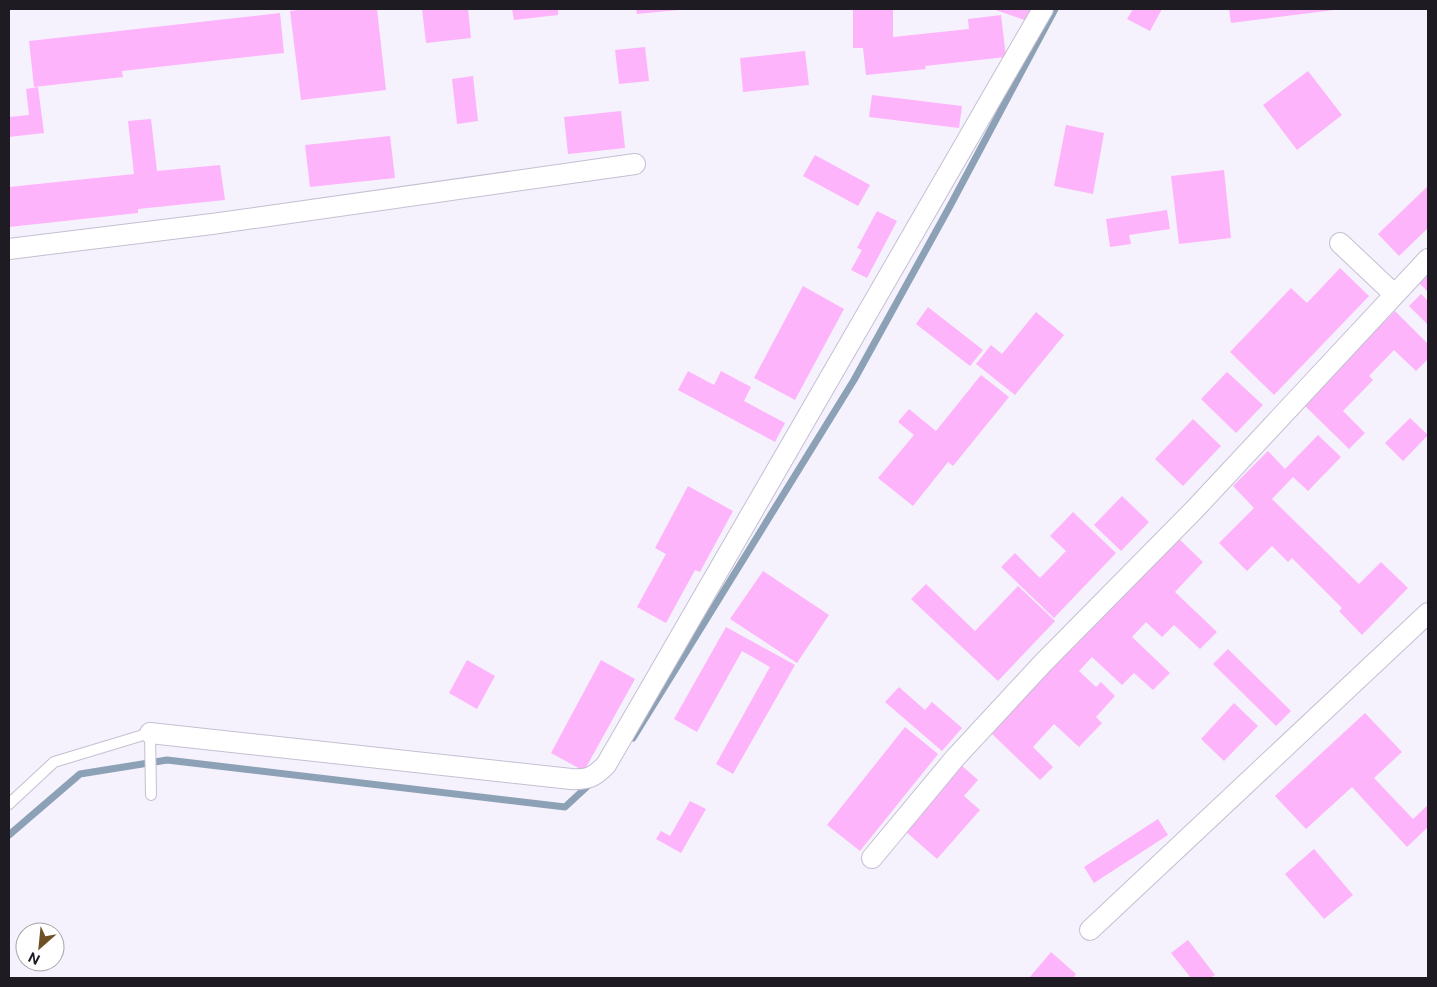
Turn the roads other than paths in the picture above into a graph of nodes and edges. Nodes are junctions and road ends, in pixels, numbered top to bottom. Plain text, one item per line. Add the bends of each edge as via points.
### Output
1 (1043, 9) edge
2 (635, 164) dead end
3 (1340, 242) dead end
4 (9, 249) edge
5 (1428, 259) edge
6 (1394, 294) junction
7 (1428, 613) edge
8 (150, 733) junction
9 (151, 795) dead end
10 (9, 804) edge
11 (872, 858) dead end
12 (1090, 930) dead end

1 - 8 street via 606,765 596,775 585,780 571,779
2 - 4 street via 212,224
3 - 6 street
5 - 6 street
6 - 11 street via 1195,509 1036,670 955,758
7 - 12 street
8 - 9 lane
8 - 10 lane via 54,762

